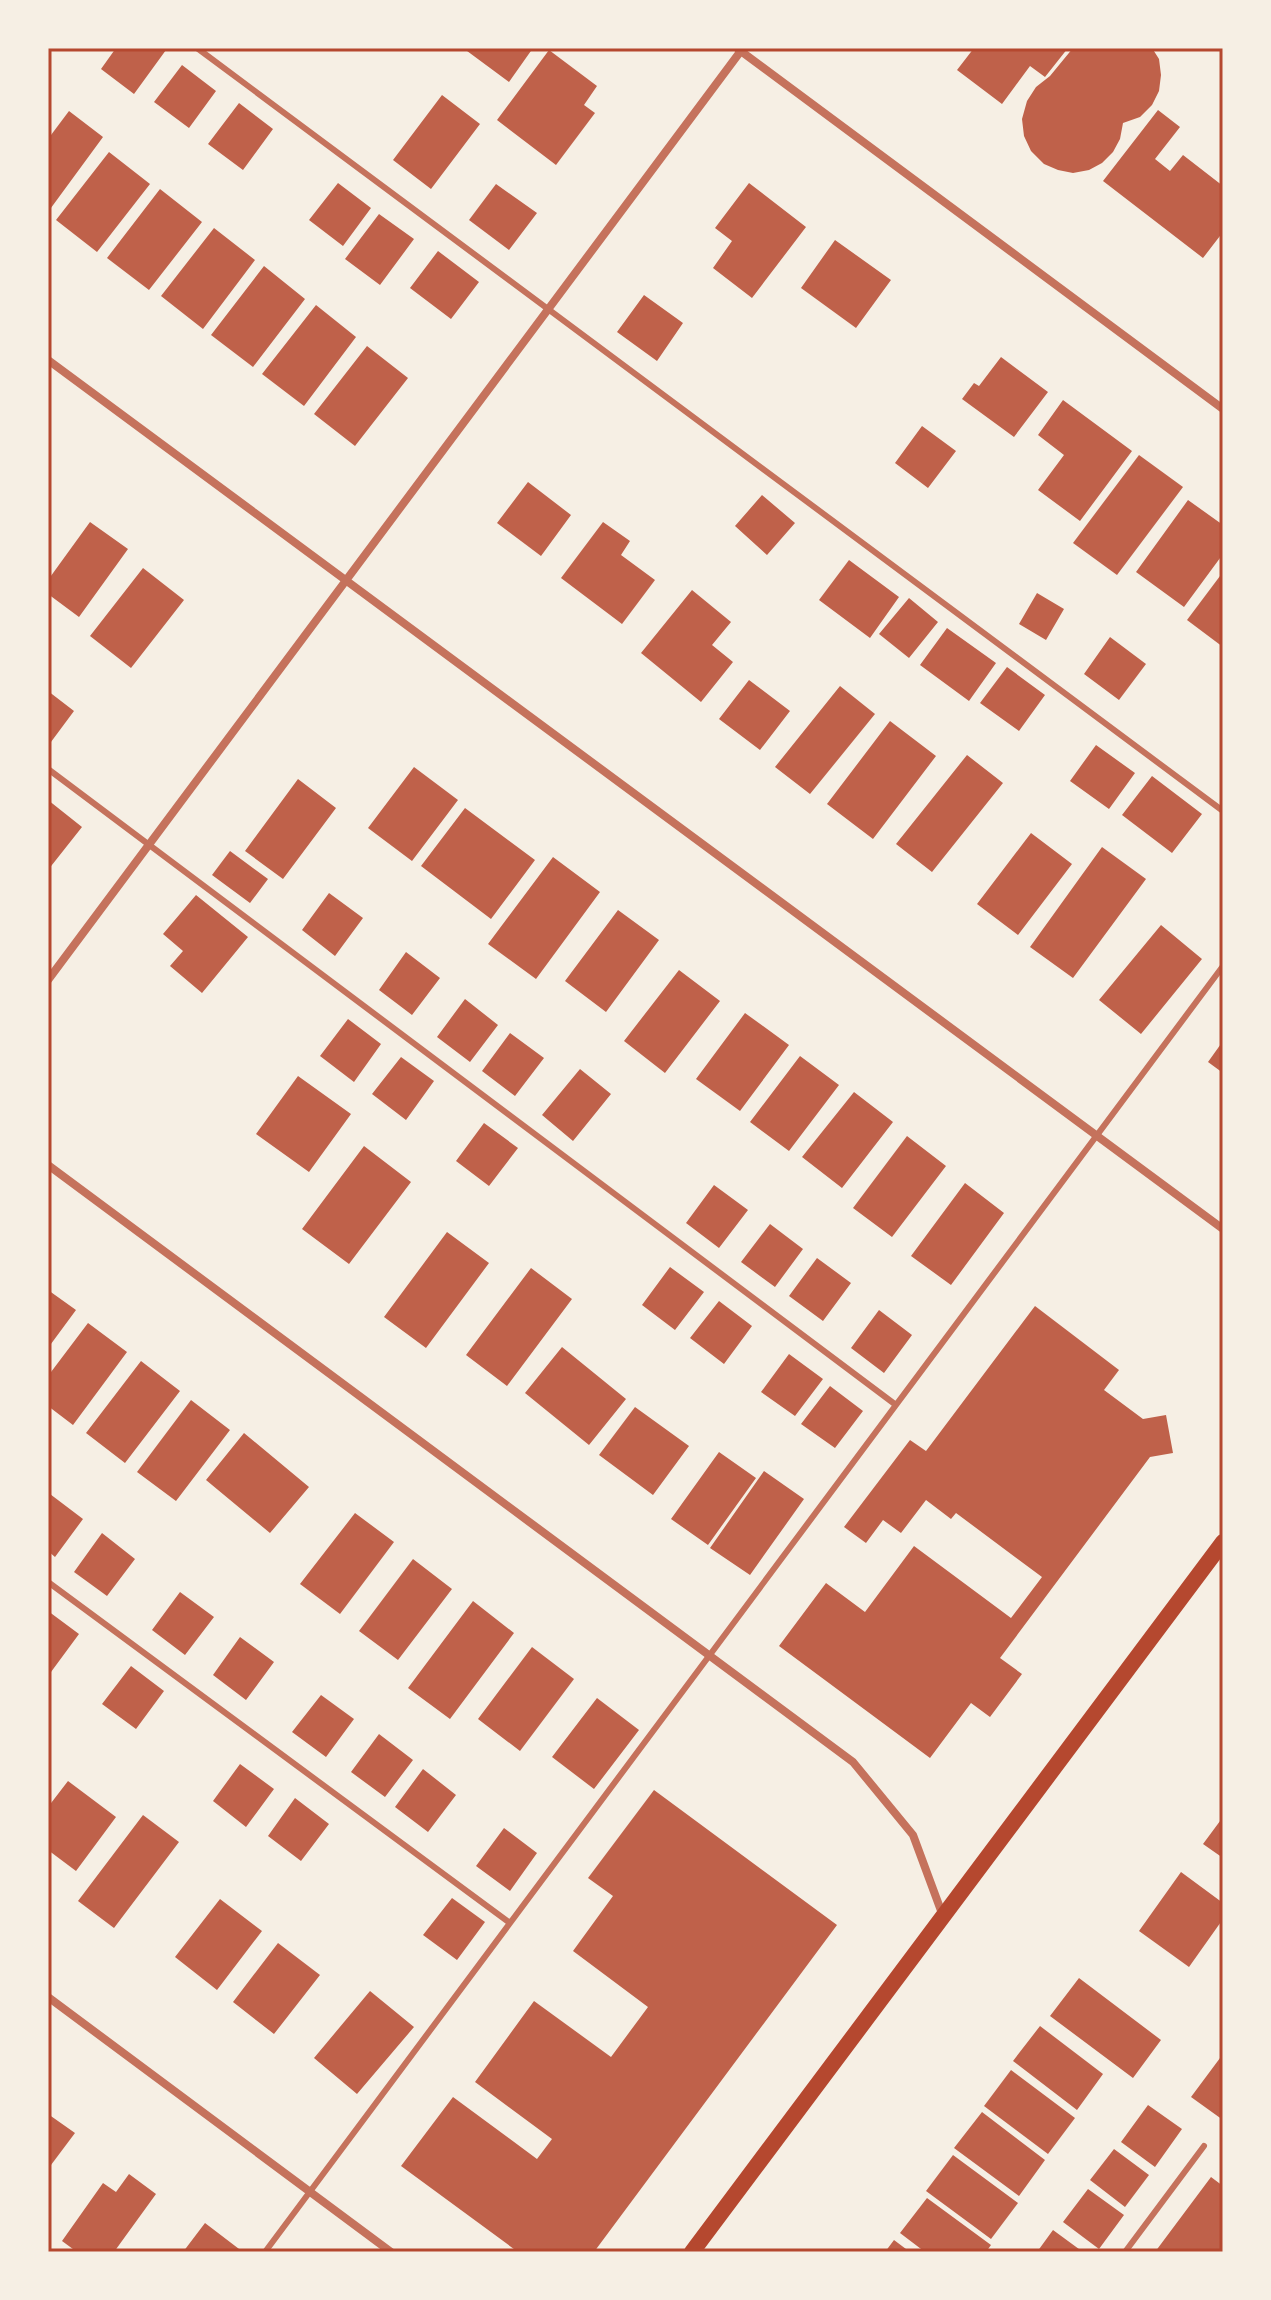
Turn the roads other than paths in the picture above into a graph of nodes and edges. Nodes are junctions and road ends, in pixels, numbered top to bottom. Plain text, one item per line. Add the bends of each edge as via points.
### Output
1 (197, 48) edge
2 (740, 49) edge
3 (547, 311) junction
4 (48, 360) edge
5 (1223, 409) edge
6 (346, 580) junction
7 (48, 769) edge
8 (1223, 811) edge
9 (149, 844) junction
10 (1223, 966) edge
11 (48, 980) edge
12 (1097, 1135) junction
13 (48, 1165) edge
14 (1223, 1229) edge
15 (896, 1405) junction
16 (1223, 1542) edge
17 (48, 1582) edge
18 (710, 1655) junction
19 (943, 1916) junction
20 (510, 1923) junction
21 (48, 1997) edge
22 (1204, 2146) dead end
23 (310, 2192) junction
24 (265, 2252) edge
25 (391, 2252) edge
26 (692, 2252) edge
27 (1125, 2252) edge

1 - 3 lane
2 - 3 street
2 - 5 street
3 - 6 street
3 - 8 lane
4 - 6 street
6 - 9 street
6 - 12 street
7 - 9 lane
9 - 11 street
9 - 15 lane
10 - 12 lane
12 - 14 street
12 - 15 lane
13 - 18 street
15 - 18 lane
16 - 19 main road
17 - 20 lane
18 - 19 street via 853,1762 913,1835
18 - 20 lane
19 - 26 main road
20 - 23 lane
21 - 23 street
22 - 27 lane
23 - 24 lane
23 - 25 street

